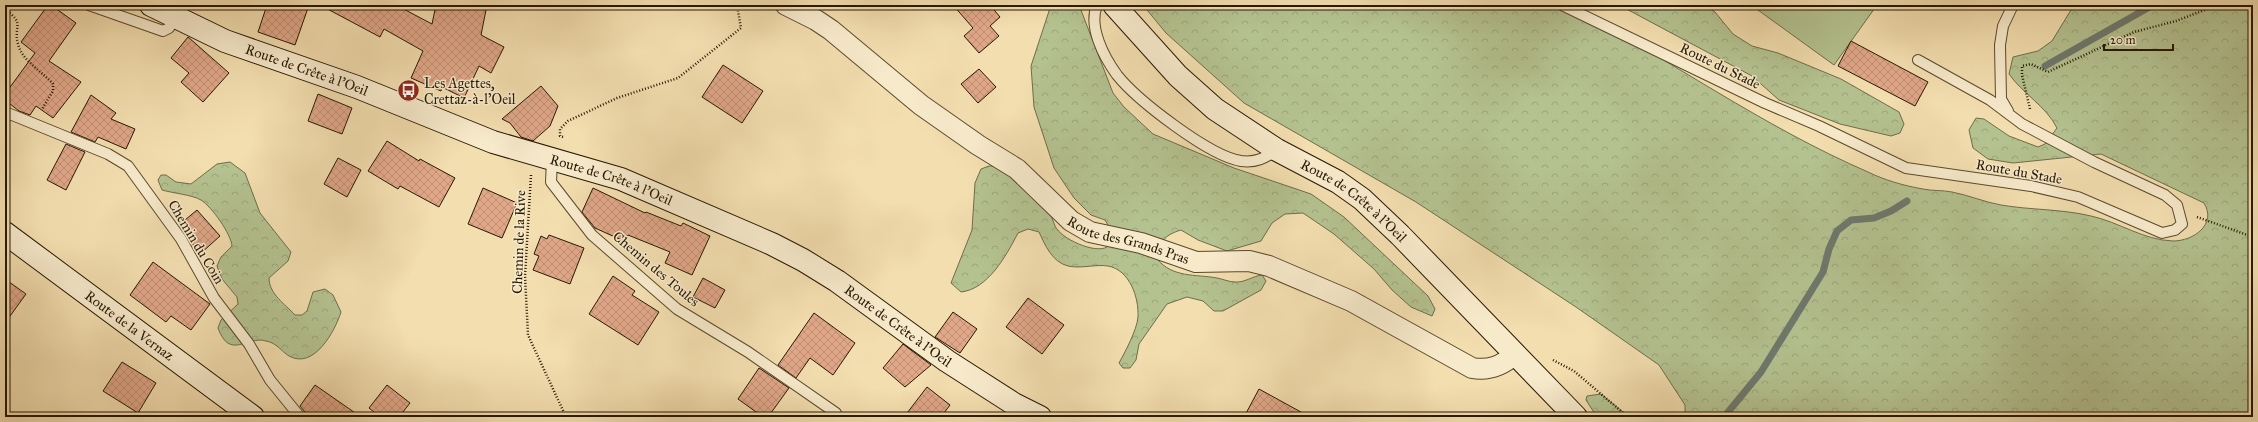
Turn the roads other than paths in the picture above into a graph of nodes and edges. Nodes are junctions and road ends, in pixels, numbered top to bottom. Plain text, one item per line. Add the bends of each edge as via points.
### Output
1 (89, 5) edge
2 (151, 5) edge
3 (786, 5) edge
4 (1097, 5) edge
5 (1114, 5) edge
6 (1562, 5) edge
7 (2013, 5) edge
8 (175, 18) junction
9 (1918, 60) dead end
10 (5, 112) edge
11 (2011, 116) junction
12 (1277, 150) junction
13 (542, 158) junction
14 (5, 234) edge
15 (1520, 359) junction
16 (836, 413) dead end
17 (253, 417) edge
18 (300, 417) edge
19 (1040, 417) edge
20 (1576, 417) edge

1 - 8 lane via 163,31 169,28
2 - 8 street, Route de Crête à l'Oeil
3 - 15 street, Route des Grands Pras via 831,30 921,104 1017,169 1070,221 1090,232 1141,243 1196,262 1249,261 1269,266 1351,302 1472,368 1495,368
4 - 12 lane via 1093,14 1097,39 1117,75 1145,102 1209,149 1240,161 1261,160
5 - 12 street, Route de Crête à l'Oeil via 1151,48 1196,93 1232,122
6 - 11 lane, Route du Stade via 1764,103 1906,168 2031,186 2078,197 2162,233 2175,230 2182,224 2177,205 2164,195 2094,162
7 - 11 lane via 2003,26 1999,82 2001,99
8 - 13 street, Route de Crête à l'Oeil via 243,48 357,87 473,135
9 - 11 lane via 1990,100
10 - 18 lane, Chemin du Coin via 108,154 128,166 181,239 214,298 249,344 270,380
12 - 15 street, Route de Crête à l'Oeil via 1338,182 1362,199
13 - 16 lane, Chemin des Toules via 551,182 592,235 678,309 748,352
13 - 19 street, Route de Crête à l'Oeil via 621,180 772,244 803,260 866,300 947,362 1014,404
14 - 17 street, Route de la Vernaz
15 - 20 street, Route de Crête à l'Oeil

